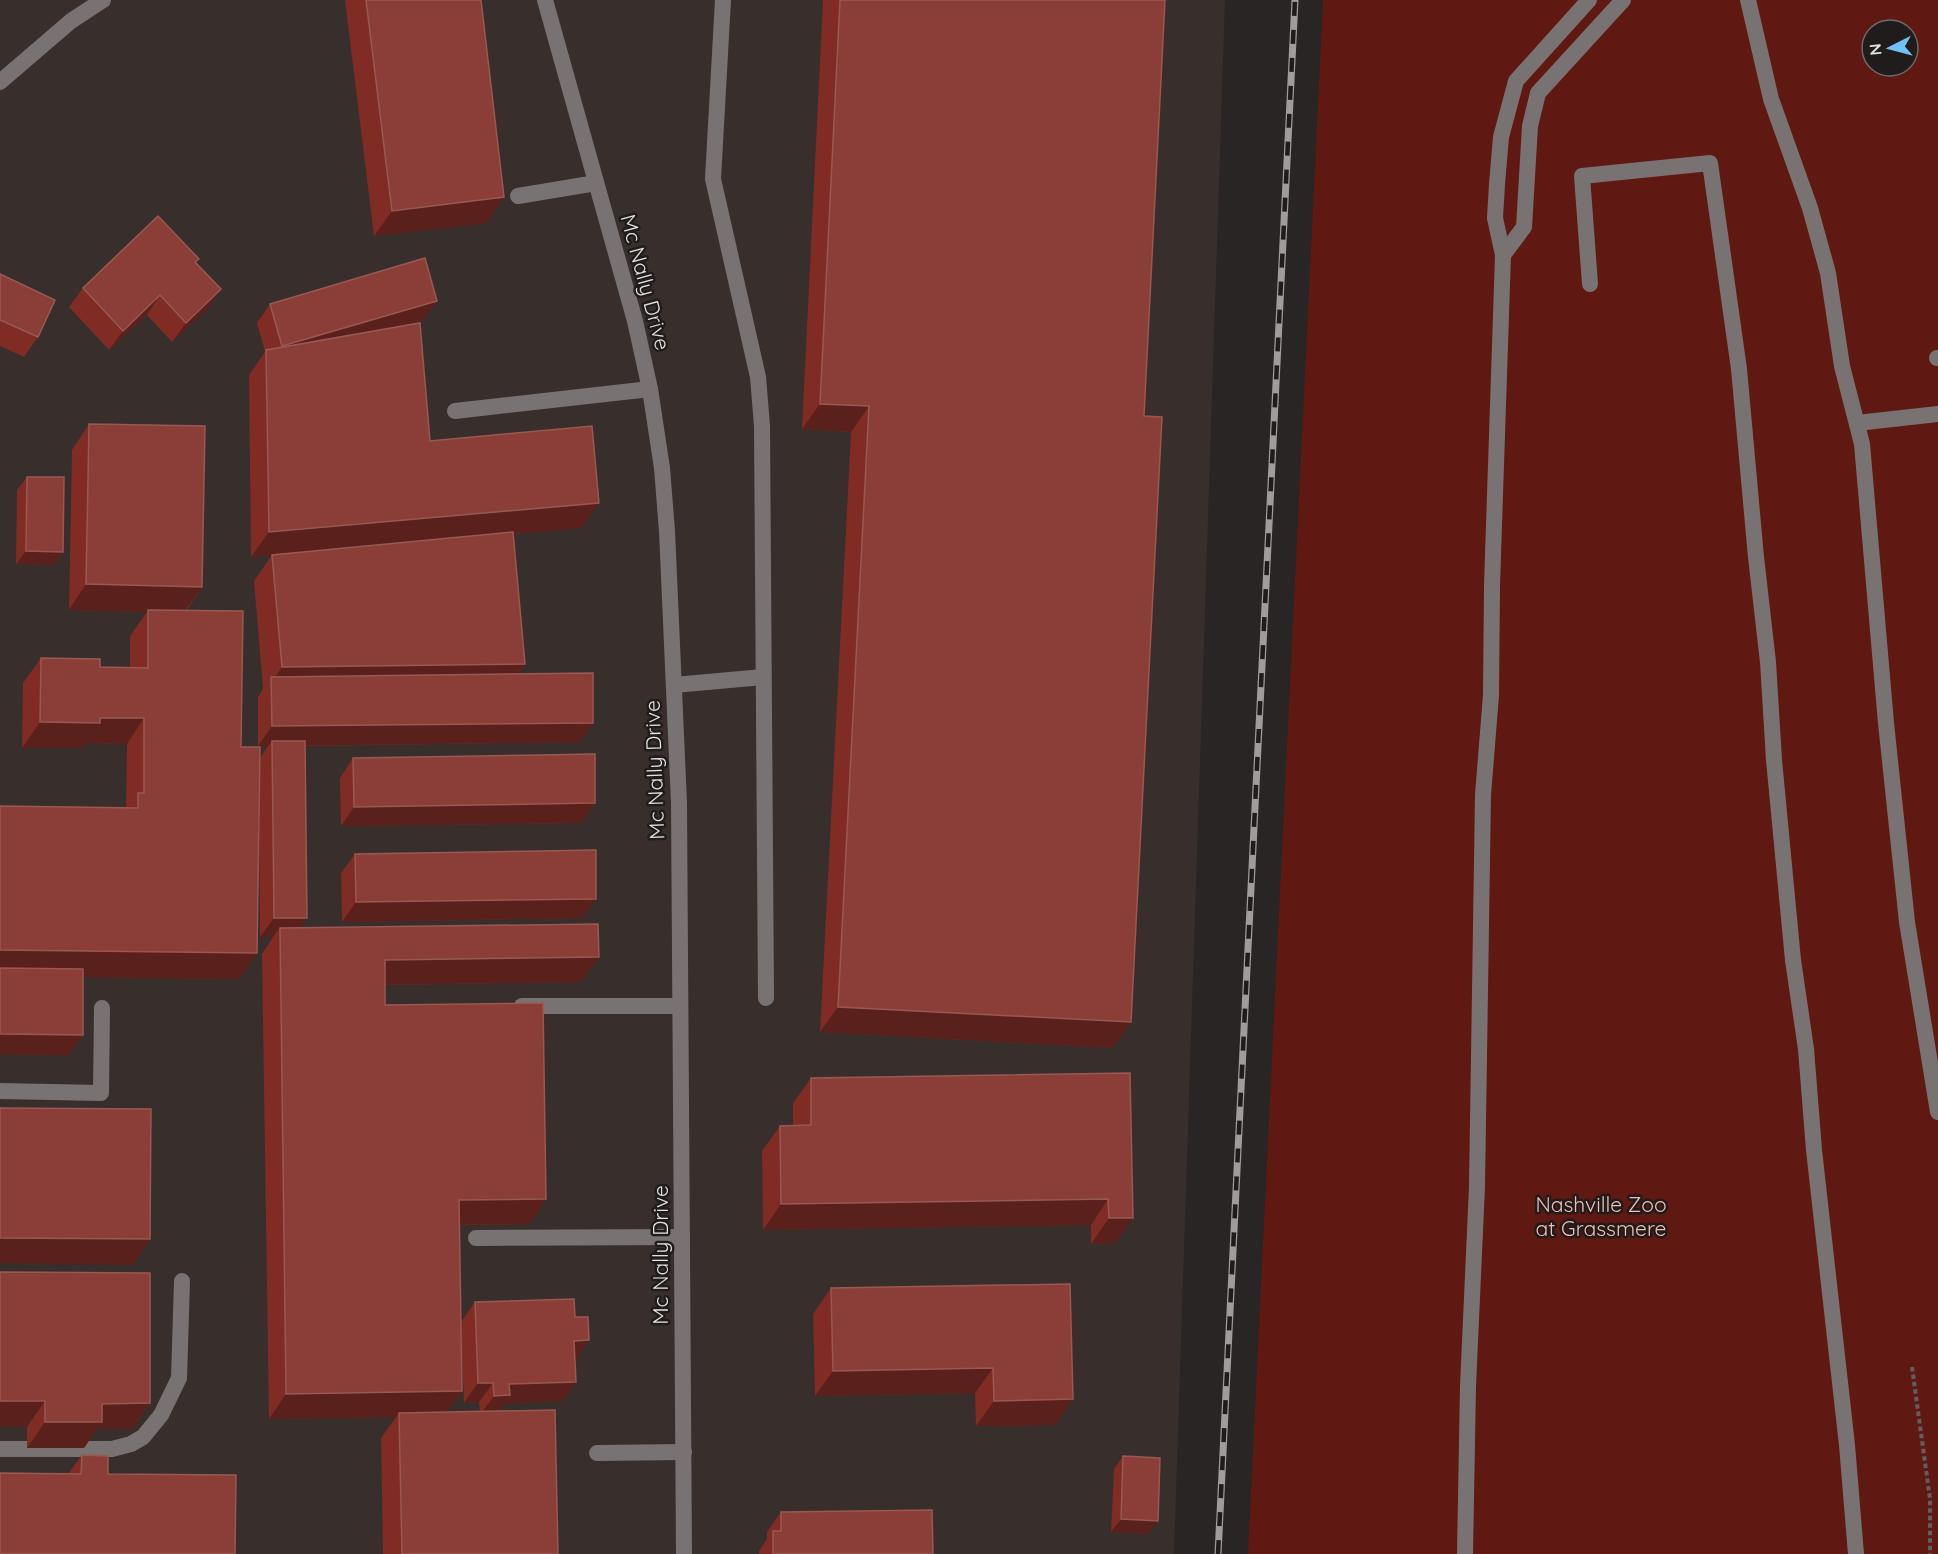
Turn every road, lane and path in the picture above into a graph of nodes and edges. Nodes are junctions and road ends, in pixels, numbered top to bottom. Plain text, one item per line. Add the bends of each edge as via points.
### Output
1 (103, 0) edge
2 (545, 0) edge
3 (723, 0) edge
4 (1589, 0) edge
5 (1623, 0) edge
6 (1748, 0) edge
7 (0, 82) edge
8 (596, 183) junction
9 (518, 196) dead end
10 (1503, 255) junction
11 (1590, 284) dead end
12 (650, 389) junction
13 (455, 411) dead end
14 (1938, 414) edge
15 (1857, 423) junction
16 (763, 677) junction
17 (674, 685) junction
18 (766, 998) dead end
19 (507, 1006) edge
20 (680, 1006) junction
21 (102, 1008) dead end
22 (0, 1091) edge
23 (1938, 1112) edge
24 (682, 1237) junction
25 (476, 1238) dead end
26 (182, 1281) dead end
27 (1912, 1367) dead end
28 (0, 1449) edge
29 (684, 1452) junction
30 (597, 1453) dead end
31 (684, 1554) edge
32 (1465, 1554) edge
33 (1856, 1554) edge
34 (1930, 1554) edge

1 - 7 street via 71,21
2 - 8 street, Mc Nally Drive
3 - 16 street via 713,179 758,377 762,426
4 - 10 street via 1516,81 1502,137 1497,184 1495,218
5 - 10 street via 1539,93 1530,126 1524,227
6 - 15 street via 1772,99 1828,273 1842,366
8 - 9 street
8 - 12 street, Mc Nally Drive
10 - 32 street via 1491,695 1483,795 1477,1187
11 - 33 street via 1582,176 1710,163 1739,369 1793,960 1806,1049
12 - 13 street
12 - 17 street, Mc Nally Drive via 668,531
14 - 15 street
15 - 23 street via 1907,922
16 - 17 street
16 - 18 street
17 - 20 street, Mc Nally Drive
19 - 20 street
20 - 24 street, Mc Nally Drive
21 - 22 street via 101,1093
24 - 25 street
24 - 29 street, Mc Nally Drive
26 - 28 street via 179,1378 161,1415 142,1437 112,1449
27 - 34 path via 1930,1499
29 - 30 street
29 - 31 street, Mc Nally Drive

